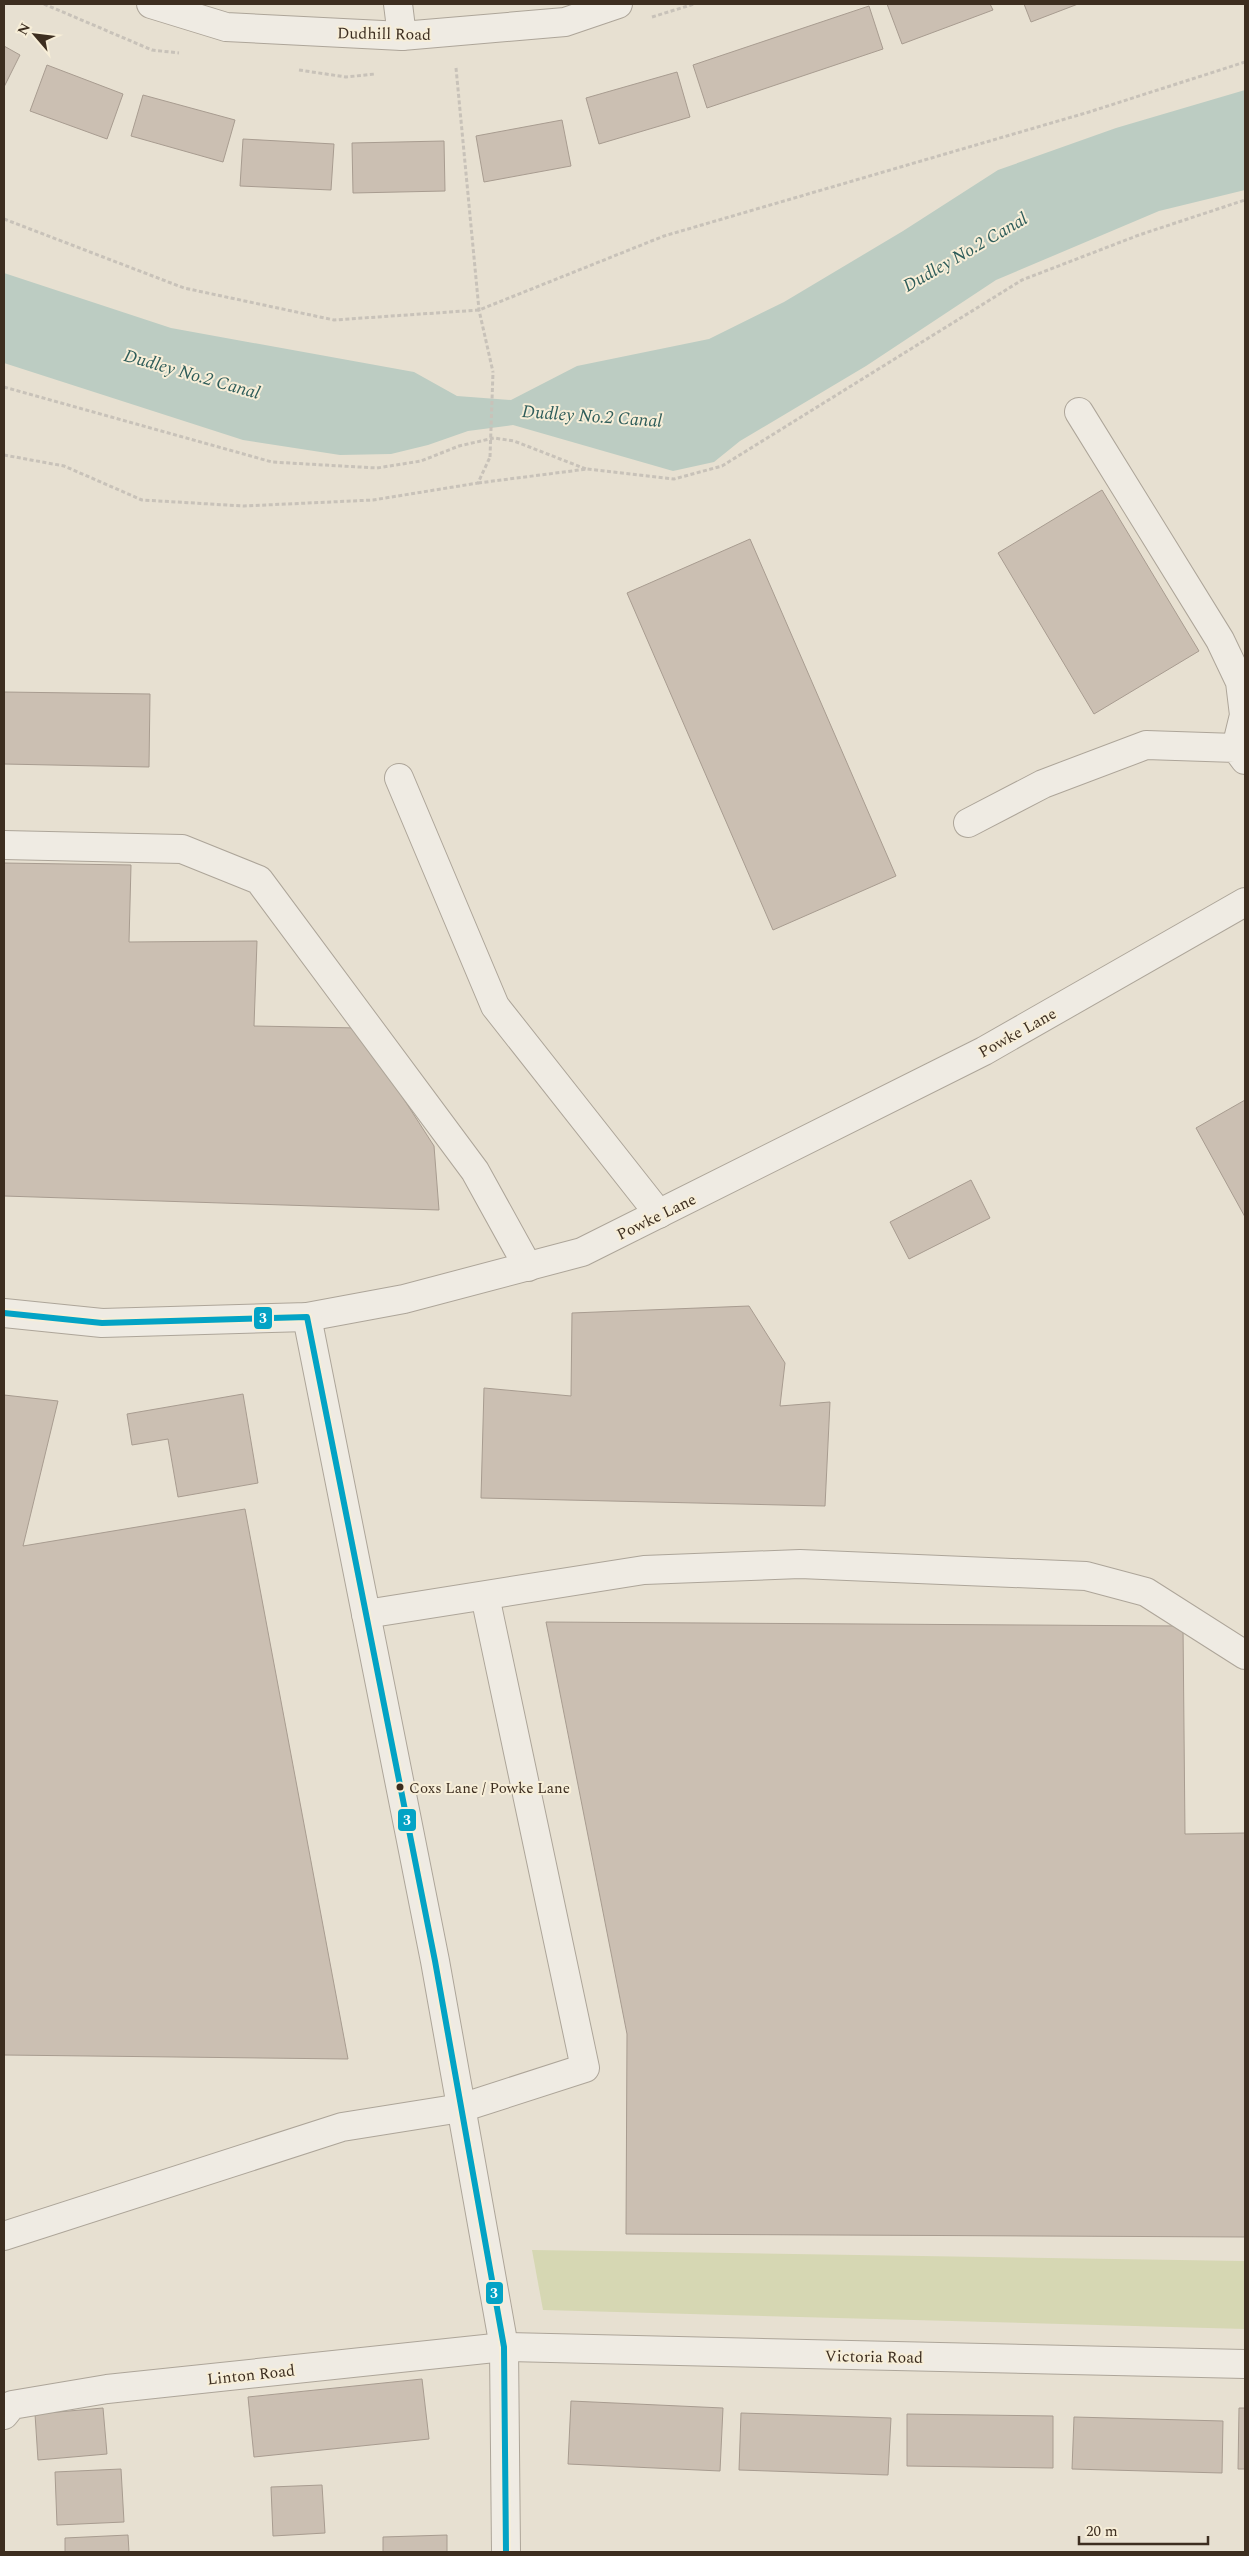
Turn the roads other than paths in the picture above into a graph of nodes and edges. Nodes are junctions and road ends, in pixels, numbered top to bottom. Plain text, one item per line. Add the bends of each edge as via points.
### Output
1 (151, 4) edge
2 (398, 4) edge
3 (618, 4) edge
4 (402, 36) junction
5 (1079, 412) dead end
6 (1241, 754) edge
7 (399, 778) dead end
8 (968, 823) dead end
9 (4, 845) edge
10 (1245, 902) edge
11 (659, 1214) junction
12 (528, 1267) junction
13 (4, 1313) edge
14 (307, 1317) junction
15 (485, 1596) junction
16 (366, 1614) junction
17 (1245, 1655) edge
18 (461, 2108) junction
19 (4, 2236) edge
20 (504, 2347) junction
21 (1245, 2364) edge
22 (4, 2416) edge
23 (506, 2552) edge

1 - 4 street, Dudhill Road via 226,27
2 - 4 street
3 - 4 street, Dudhill Road via 565,22
5 - 6 street via 1220,640 1240,682 1244,715
6 - 8 street via 1146,745 1043,784
7 - 11 street via 495,1006
9 - 12 street via 182,849 260,880 475,1171
10 - 11 street, Powke Lane via 984,1051
11 - 12 street, Powke Lane via 582,1252
12 - 14 street, Powke Lane via 404,1299
13 - 14 street, Powke Lane via 102,1323
14 - 16 street
15 - 16 street
15 - 17 street via 644,1570 800,1564 1086,1576 1146,1592
15 - 18 street via 585,2068
16 - 18 street
18 - 19 street via 342,2128
18 - 20 street
20 - 21 street, Victoria Road
20 - 22 street, Linton Road via 107,2389 12,2405
20 - 23 street

